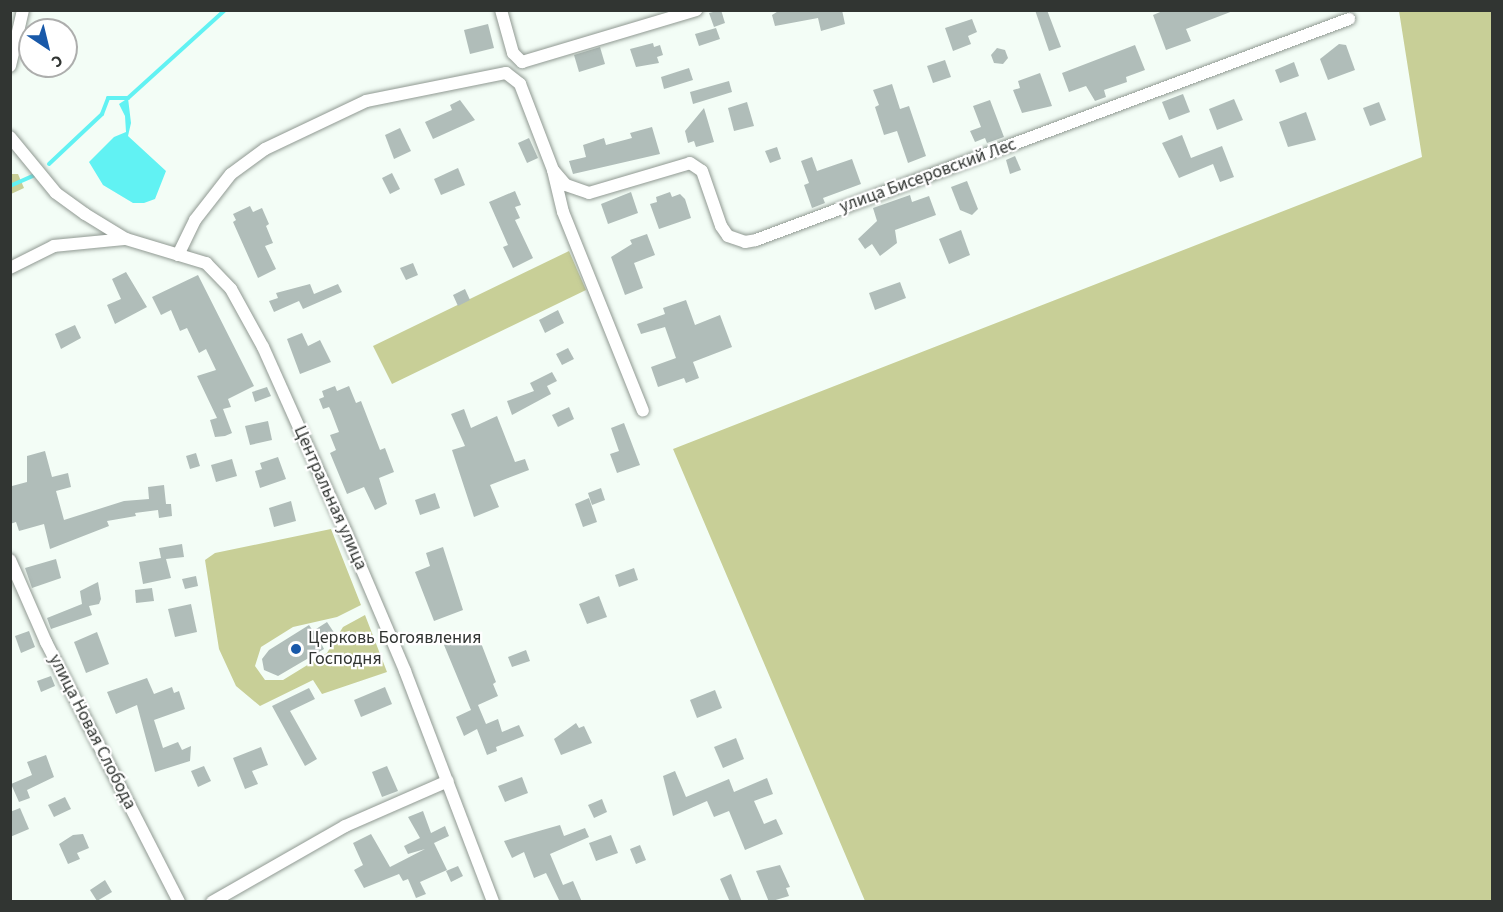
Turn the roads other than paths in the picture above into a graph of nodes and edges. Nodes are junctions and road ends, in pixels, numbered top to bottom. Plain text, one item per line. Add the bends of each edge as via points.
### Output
1 (23, 10) edge
2 (501, 10) edge
3 (696, 10) edge
4 (1349, 19) dead end
5 (10, 66) edge
6 (10, 137) edge
7 (553, 170) junction
8 (126, 239) junction
9 (178, 255) junction
10 (10, 268) edge
11 (643, 411) dead end
12 (10, 560) edge
13 (448, 781) junction
14 (179, 902) edge
15 (212, 902) edge
16 (494, 902) edge

1 - 5 street
2 - 3 street via 513,53 522,62
4 - 7 street, улица Бисеровский Лес via 746,242 728,236 702,171 690,163 589,193 566,185
6 - 8 street, Центральная улица via 56,193
7 - 9 street via 520,84 506,73 366,101 294,132 246,162 195,220
7 - 11 street via 563,212
8 - 9 street, Центральная улица
8 - 10 street via 54,246
9 - 13 street, Центральная улица via 216,270 252,326 345,530
12 - 14 street, улица Новая Слобода via 46,642
13 - 15 street via 345,826
13 - 16 street, Центральная улица

